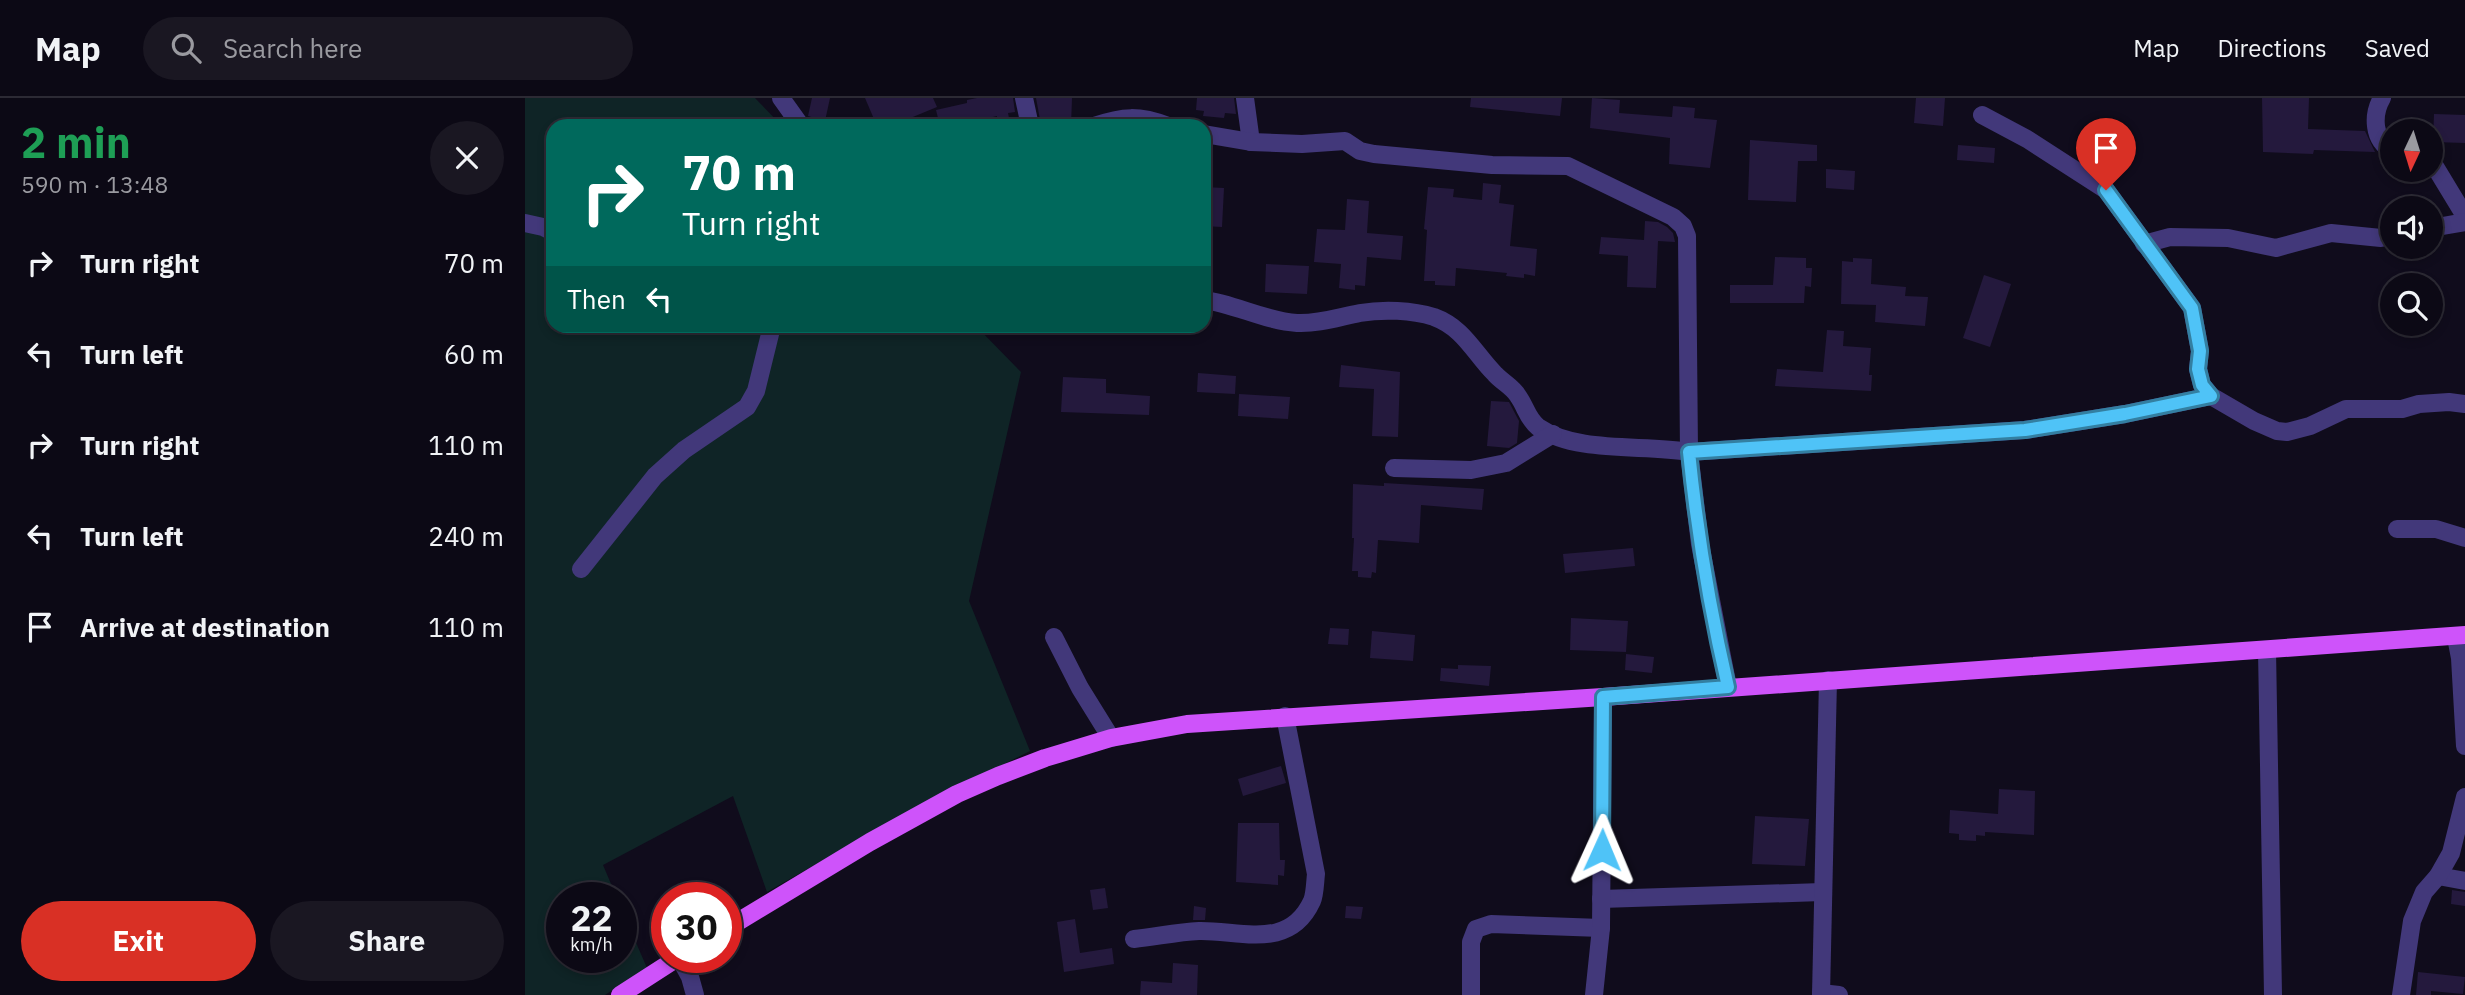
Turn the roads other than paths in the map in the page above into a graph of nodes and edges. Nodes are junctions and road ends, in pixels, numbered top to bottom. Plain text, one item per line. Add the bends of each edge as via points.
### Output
1 (781, 98) edge
2 (1024, 98) edge
3 (1245, 98) edge
4 (2382, 98) edge
5 (1982, 115) dead end
6 (796, 119) edge
7 (1028, 119) edge
8 (1122, 119) edge
9 (1150, 119) edge
10 (1211, 135) edge
11 (2380, 139) edge
12 (1251, 142) junction
13 (2443, 181) edge
14 (2465, 219) edge
15 (525, 223) edge
16 (2443, 225) edge
17 (546, 228) edge
18 (2380, 238) edge
19 (2144, 244) junction
20 (1211, 302) edge
21 (770, 333) edge
22 (2211, 396) junction
23 (2465, 404) edge
24 (1553, 434) junction
25 (1689, 452) junction
26 (1395, 468) dead end
27 (2397, 529) dead end
28 (2465, 538) edge
29 (581, 569) dead end
30 (2461, 636) edge
31 (1054, 637) dead end
32 (2267, 650) junction
33 (1828, 680) junction
34 (1728, 687) junction
35 (1603, 697) junction
36 (1285, 716) junction
37 (1111, 738) junction
38 (2465, 746) edge
39 (2465, 797) edge
40 (2438, 876) junction
41 (2465, 881) edge
42 (1822, 892) junction
43 (1601, 899) junction
44 (742, 919) edge
45 (1601, 928) junction
46 (1133, 939) dead end
47 (654, 973) edge
48 (687, 973) edge
49 (1827, 994) edge
50 (620, 995) edge
51 (695, 995) edge
52 (1471, 995) edge
53 (1594, 995) edge
54 (2273, 995) edge
55 (2400, 995) edge

1 - 6 street
2 - 7 street
3 - 12 street
4 - 11 street via 2375,113
5 - 19 street via 2106,190
8 - 9 street
10 - 12 street
12 - 25 street via 1345,141 1374,154 1492,165 1568,166 1673,218 1687,236
13 - 14 street
14 - 16 street
15 - 17 street
18 - 19 street via 2331,233 2276,248 2228,238 2170,237
19 - 22 street via 2192,308 2200,351 2198,369
20 - 24 street via 1299,323 1385,312 1435,318 1467,338 1518,395 1530,420
21 - 29 street via 756,391 747,407 655,476
22 - 23 street via 2254,421 2287,432 2346,409
22 - 25 street via 2025,430
24 - 25 street via 1587,444
24 - 26 street via 1506,463 1471,470
25 - 34 street via 1700,544
27 - 28 street via 2436,529
30 - 32 main road
30 - 38 street
31 - 37 street
32 - 33 main road
32 - 54 street
33 - 34 main road
33 - 42 street
34 - 35 main road
35 - 36 main road
35 - 43 street
36 - 37 main road via 1187,724
36 - 46 street via 1316,874 1312,900 1297,922 1263,936 1200,931
37 - 44 main road via 1045,758 957,794
39 - 40 street via 2451,853
40 - 41 street
40 - 55 street via 2424,892 2412,921
42 - 43 street
42 - 49 street
43 - 45 street
45 - 52 street via 1490,924 1476,929 1471,942
45 - 53 street
47 - 50 main road
48 - 51 street

